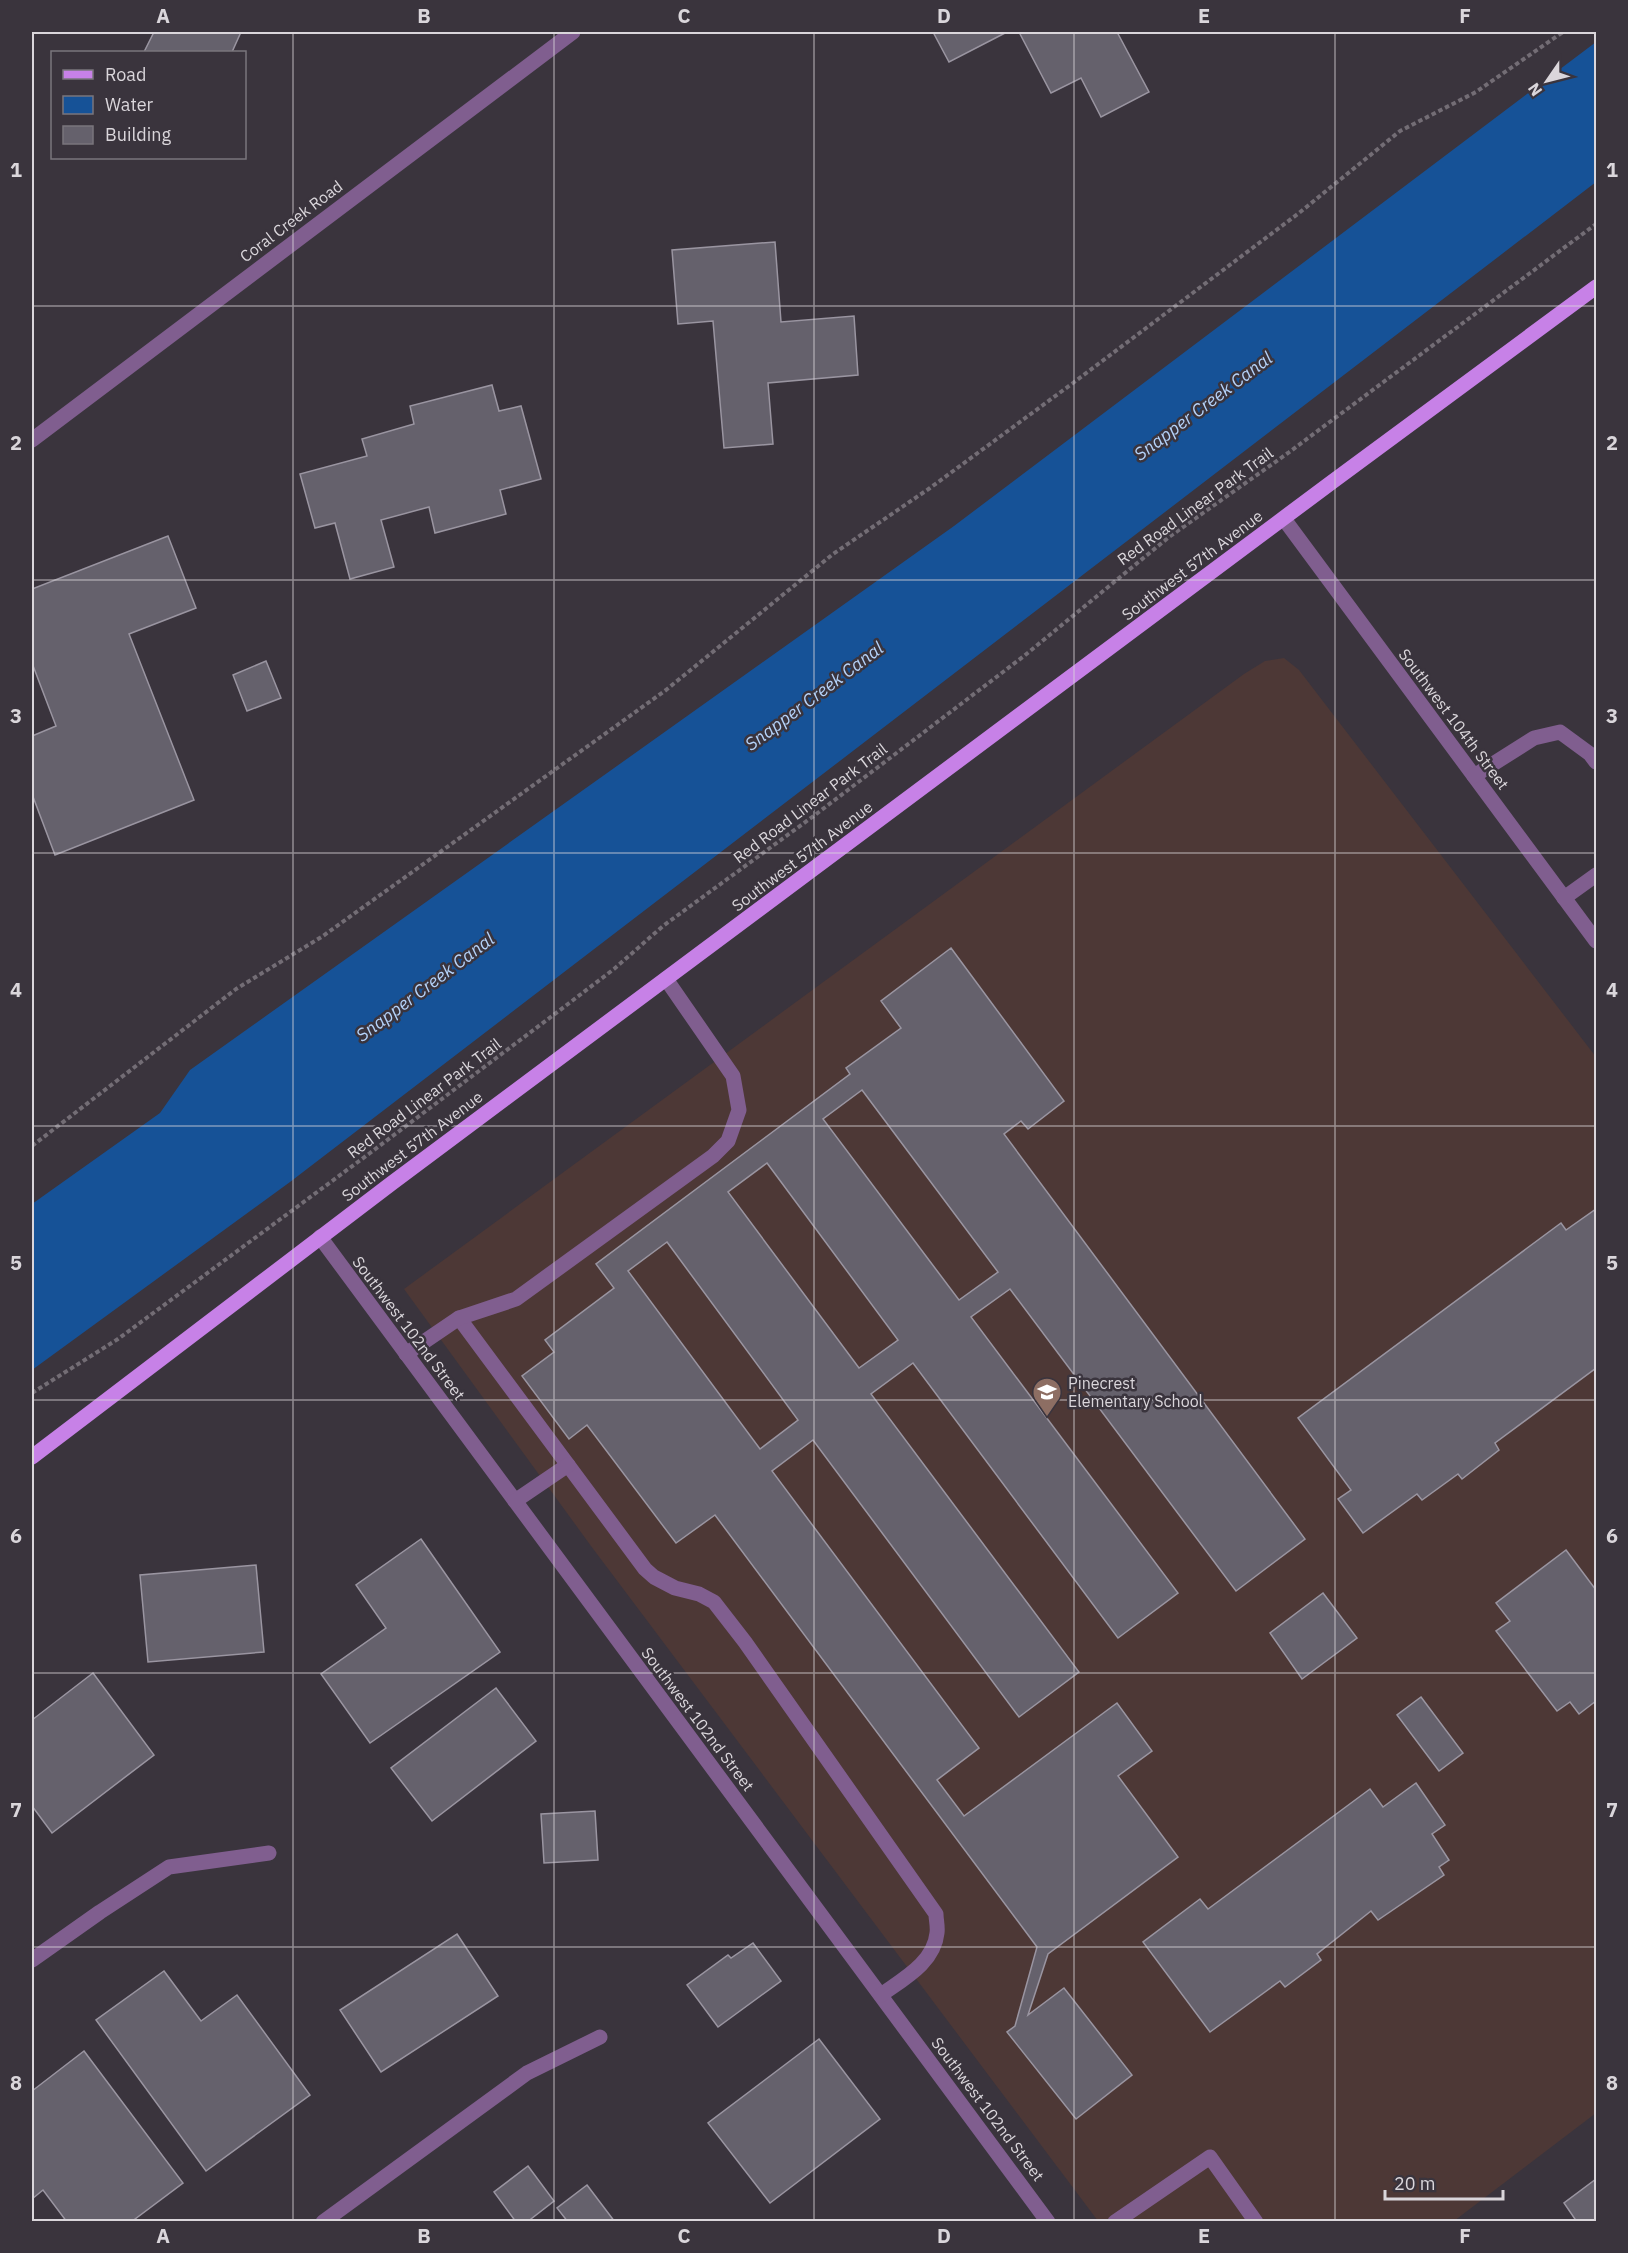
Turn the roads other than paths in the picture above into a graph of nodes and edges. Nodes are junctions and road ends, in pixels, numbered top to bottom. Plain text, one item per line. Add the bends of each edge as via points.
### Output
1 (573, 32) edge
2 (1596, 287) edge
3 (32, 440) edge
4 (1284, 519) junction
5 (1596, 762) edge
6 (1474, 776) junction
7 (1596, 875) edge
8 (1564, 898) junction
9 (1596, 941) edge
10 (666, 980) junction
11 (320, 1237) junction
12 (459, 1318) junction
13 (406, 1354) junction
14 (32, 1457) edge
15 (568, 1465) junction
16 (515, 1501) junction
17 (269, 1853) dead end
18 (32, 1960) edge
19 (881, 1995) junction
20 (600, 2037) dead end
21 (323, 2222) edge
22 (1048, 2222) edge
23 (1115, 2222) edge
24 (1256, 2222) edge

1 - 3 street, Coral Creek Road
2 - 4 main road, Southwest 57th Avenue
4 - 6 street, Southwest 104th Street
4 - 10 main road, Southwest 57th Avenue
5 - 6 street via 1560,732 1534,738
6 - 8 street, Southwest 104th Street
7 - 8 street
8 - 9 street, Southwest 104th Street
10 - 11 main road, Southwest 57th Avenue
10 - 12 street via 733,1076 739,1110 728,1141 713,1156 516,1299
11 - 13 street, Southwest 102nd Street
11 - 14 main road, Southwest 57th Avenue
12 - 13 street
12 - 15 street
13 - 16 street, Southwest 102nd Street
15 - 16 street
15 - 19 street via 645,1569 675,1588 714,1602 936,1914 938,1934 930,1956
16 - 19 street, Southwest 102nd Street
17 - 18 street via 169,1867
19 - 22 street, Southwest 102nd Street
20 - 21 street via 527,2073
23 - 24 street via 1210,2157

